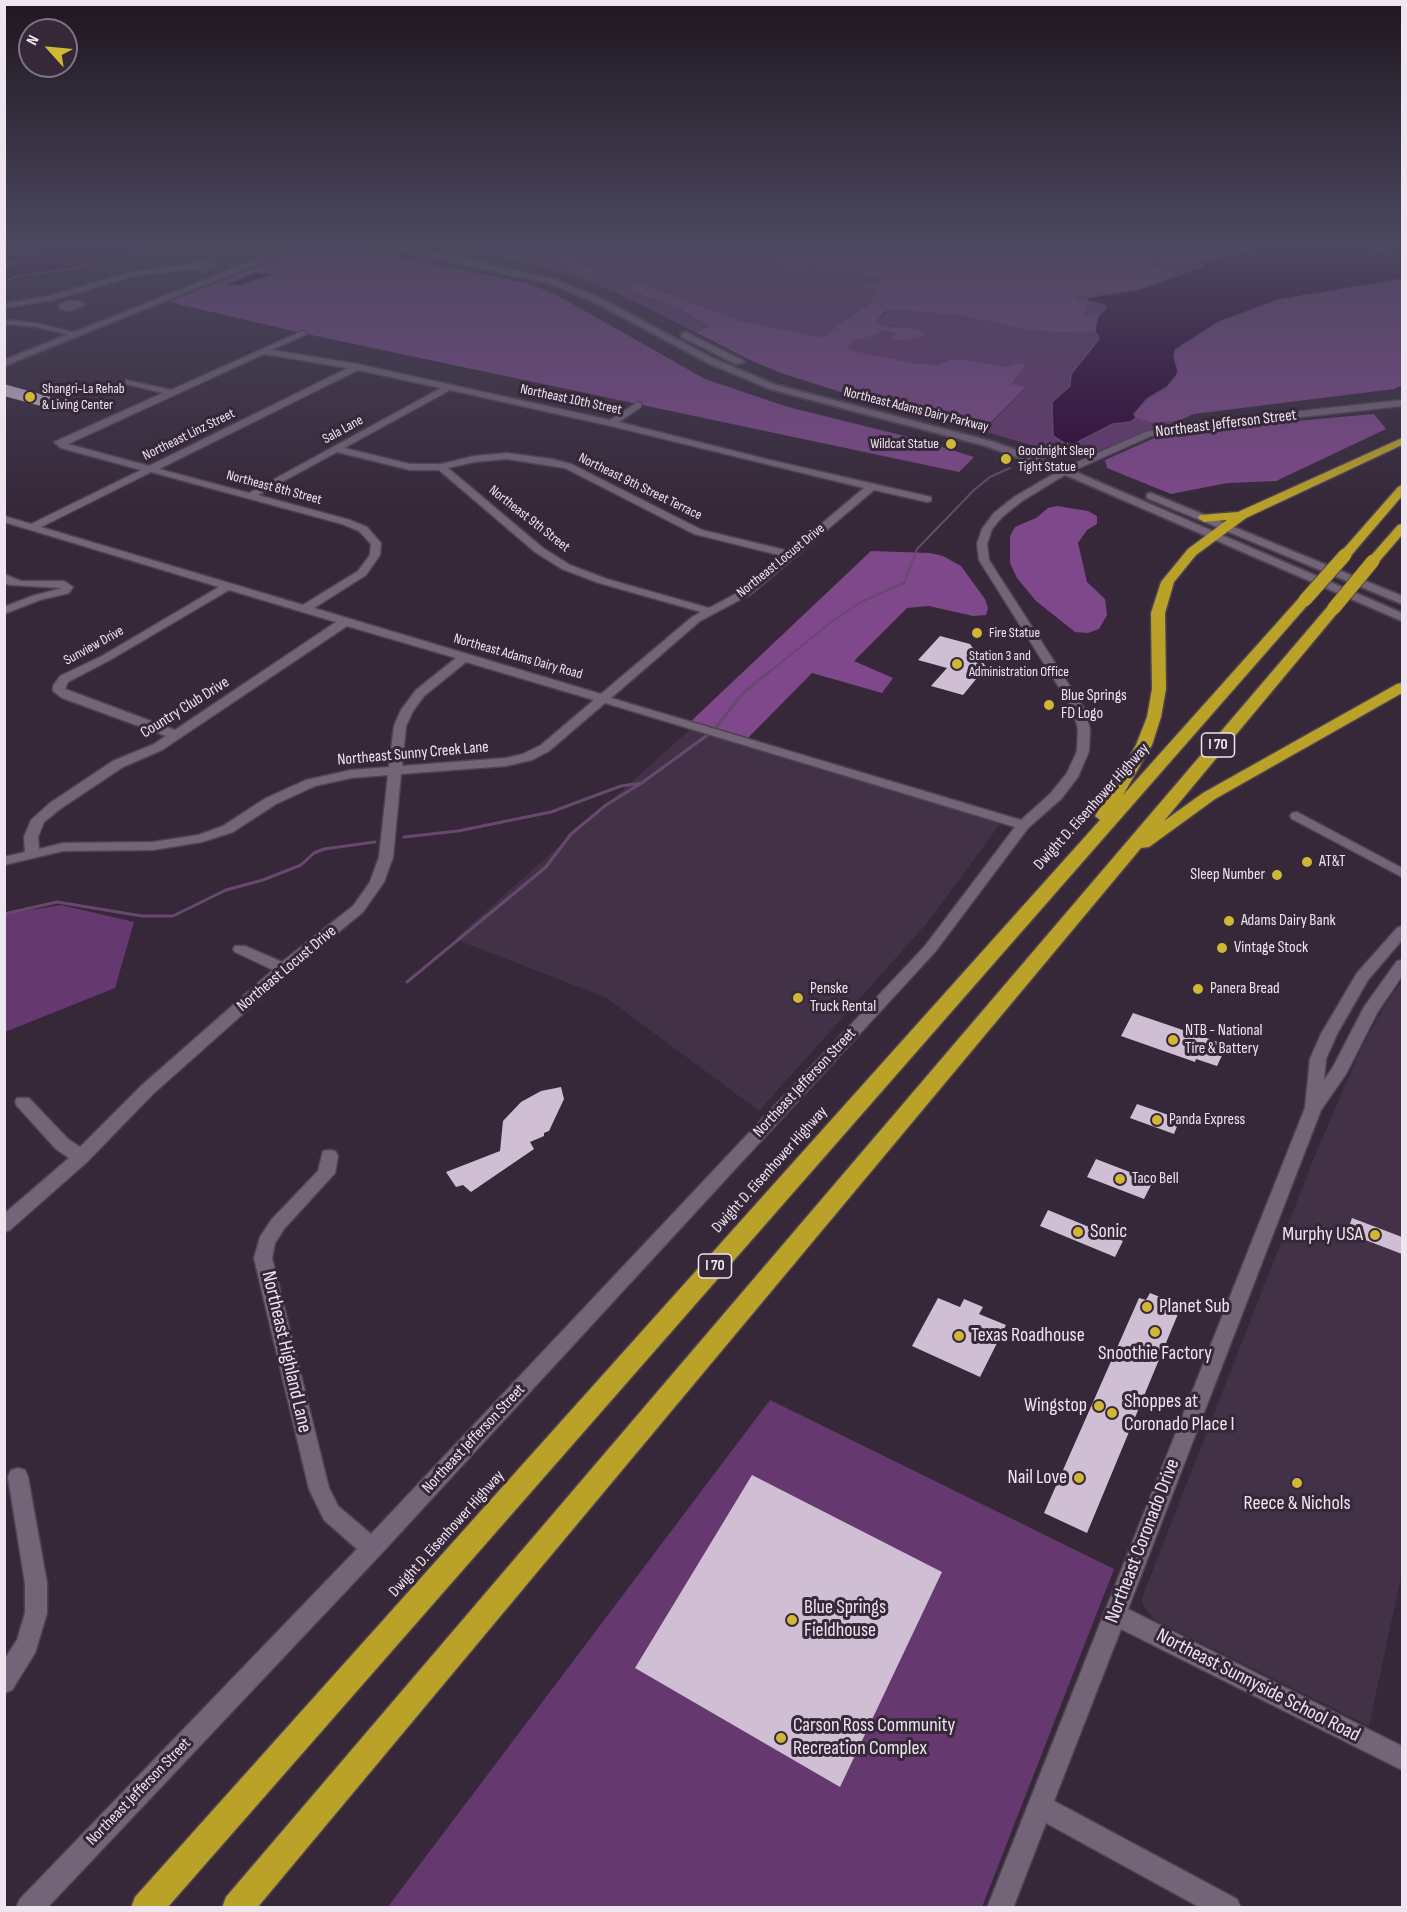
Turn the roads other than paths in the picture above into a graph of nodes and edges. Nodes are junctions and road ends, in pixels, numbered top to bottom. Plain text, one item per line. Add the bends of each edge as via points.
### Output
1 (47, 334) edge
2 (76, 334) edge
3 (299, 334) edge
4 (660, 334) edge
5 (684, 334) edge
6 (65, 339) junction
7 (263, 351) junction
8 (4, 363) edge
9 (357, 367) junction
10 (129, 382) dead end
11 (449, 387) junction
12 (172, 393) junction
13 (1402, 403) edge
14 (638, 405) dead end
15 (612, 423) junction
16 (1402, 441) edge
17 (336, 449) junction
18 (441, 467) junction
19 (1070, 468) junction
20 (151, 469) junction
21 (871, 487) junction
22 (1402, 489) edge
23 (250, 496) junction
24 (927, 499) dead end
25 (1242, 515) junction
26 (1204, 518) junction
27 (4, 519) edge
28 (1226, 527) junction
29 (33, 528) junction
30 (1402, 528) edge
31 (1214, 535) junction
32 (790, 555) junction
33 (7, 579) edge
34 (228, 586) junction
35 (1402, 600) edge
36 (305, 609) junction
37 (6, 610) edge
38 (709, 611) junction
39 (1402, 617) edge
40 (346, 621) junction
41 (465, 657) junction
42 (1402, 687) edge
43 (604, 698) junction
44 (176, 735) junction
45 (394, 771) junction
46 (1296, 816) dead end
47 (1023, 825) junction
48 (32, 852) junction
49 (1122, 858) junction
50 (4, 861) edge
51 (1074, 861) junction
52 (1402, 873) edge
53 (1402, 931) edge
54 (240, 949) dead end
55 (1402, 965) edge
56 (284, 969) junction
57 (23, 1102) dead end
58 (1313, 1108) junction
59 (329, 1156) dead end
60 (81, 1157) junction
61 (4, 1225) edge
62 (18, 1477) dead end
63 (372, 1548) junction
64 (1115, 1614) junction
65 (4, 1682) edge
66 (1402, 1758) edge
67 (1039, 1806) junction
68 (28, 1908) edge
69 (146, 1908) edge
70 (237, 1908) edge
71 (1000, 1908) edge
72 (1228, 1908) edge

1 - 6 street
2 - 6 main road
3 - 7 street
4 - 19 main road, Northeast Adams Dairy Parkway via 711,362 773,387
5 - 19 main road, Northeast Adams Dairy Parkway via 769,376 1023,446
6 - 8 main road
7 - 9 street, Northeast 10th Street
7 - 12 street
9 - 11 street, Northeast 10th Street
9 - 20 street, Northeast Linz Street
10 - 12 street
11 - 15 street, Northeast 10th Street
11 - 17 street, Sala Lane
12 - 20 street, Northeast 8th Street via 61,443
13 - 19 street, Northeast Jefferson Street via 1173,428 1148,434
14 - 15 street
15 - 21 street, Northeast 10th Street
16 - 25 highway
17 - 18 street via 398,465
17 - 23 street, Sala Lane
18 - 32 street, Northeast 9th Street Terrace via 507,456 552,462 698,532
18 - 38 street, Northeast 9th Street via 539,550 566,567
19 - 26 main road, Northeast Adams Dairy Parkway
19 - 31 main road, Northeast Adams Dairy Parkway
19 - 47 street, Northeast Jefferson Street via 998,514 982,544 984,560 1078,708 1084,729 1083,751 1073,774 1056,796
20 - 23 street, Northeast 8th Street
20 - 29 street, Northeast Linz Street
21 - 24 street, Northeast 10th Street
21 - 32 street, Northeast Locust Drive
22 - 51 highway, Dwight D. Eisenhower Highway / I 70, bridge
23 - 36 street, Northeast 8th Street via 356,525 375,543 375,555 362,573
25 - 26 highway
25 - 28 highway
26 - 28 main road, Northeast Adams Dairy Parkway
27 - 29 street, Northeast Adams Dairy Road
28 - 31 highway
28 - 35 main road, Northeast Adams Dairy Parkway
29 - 34 street, Northeast Adams Dairy Road
30 - 49 highway, I 70, bridge
31 - 39 main road, Northeast Adams Dairy Parkway
31 - 51 highway via 1192,552 1168,582 1158,613 1160,670 1154,717 1129,773
32 - 38 street, Northeast Locust Drive via 747,592
33 - 37 street via 12,594
33 - 37 street via 68,587
34 - 36 street, Northeast Adams Dairy Road
34 - 44 street, Sunview Drive via 58,686 66,695
36 - 40 street, Northeast Adams Dairy Road
38 - 43 street, Northeast Locust Drive
40 - 41 street, Northeast Adams Dairy Road
40 - 44 street, Country Club Drive
41 - 43 street, Northeast Adams Dairy Road
41 - 45 street, Northeast Locust Drive via 420,693 407,710 400,726
42 - 49 highway via 1209,796
43 - 45 street, Northeast Sunny Creek Lane via 545,748 527,757
43 - 47 street, Northeast Adams Dairy Road
44 - 48 street, Country Club Drive via 118,764 55,806 38,820 31,837
45 - 48 street, Northeast Sunny Creek Lane via 351,774 311,783 272,801 228,829 176,844 94,845
45 - 56 street, Northeast Locust Drive via 386,854 377,882 358,909
46 - 52 street
47 - 63 street, Northeast Jefferson Street via 930,949
48 - 50 street, Northeast Sunny Creek Lane
49 - 70 highway, I 70
51 - 69 highway, Dwight D. Eisenhower Highway / I 70
53 - 58 street, Northeast Coronado Drive via 1362,977 1329,1034 1318,1059
54 - 56 street
55 - 58 street, Northeast Coronado Drive
56 - 60 street, Northeast Locust Drive via 147,1090
57 - 60 street via 62,1144
58 - 64 street, Northeast Coronado Drive
59 - 63 street, Northeast Highland Lane via 326,1173 278,1224 266,1242 263,1258 319,1489 331,1513
60 - 61 street, Northeast Locust Drive
62 - 65 street via 36,1583 36,1613 27,1645
63 - 68 street, Northeast Jefferson Street
64 - 66 street, Northeast Sunnyside School Road
64 - 67 street, Northeast Coronado Drive
67 - 71 street, Northeast Coronado Drive
67 - 72 street

